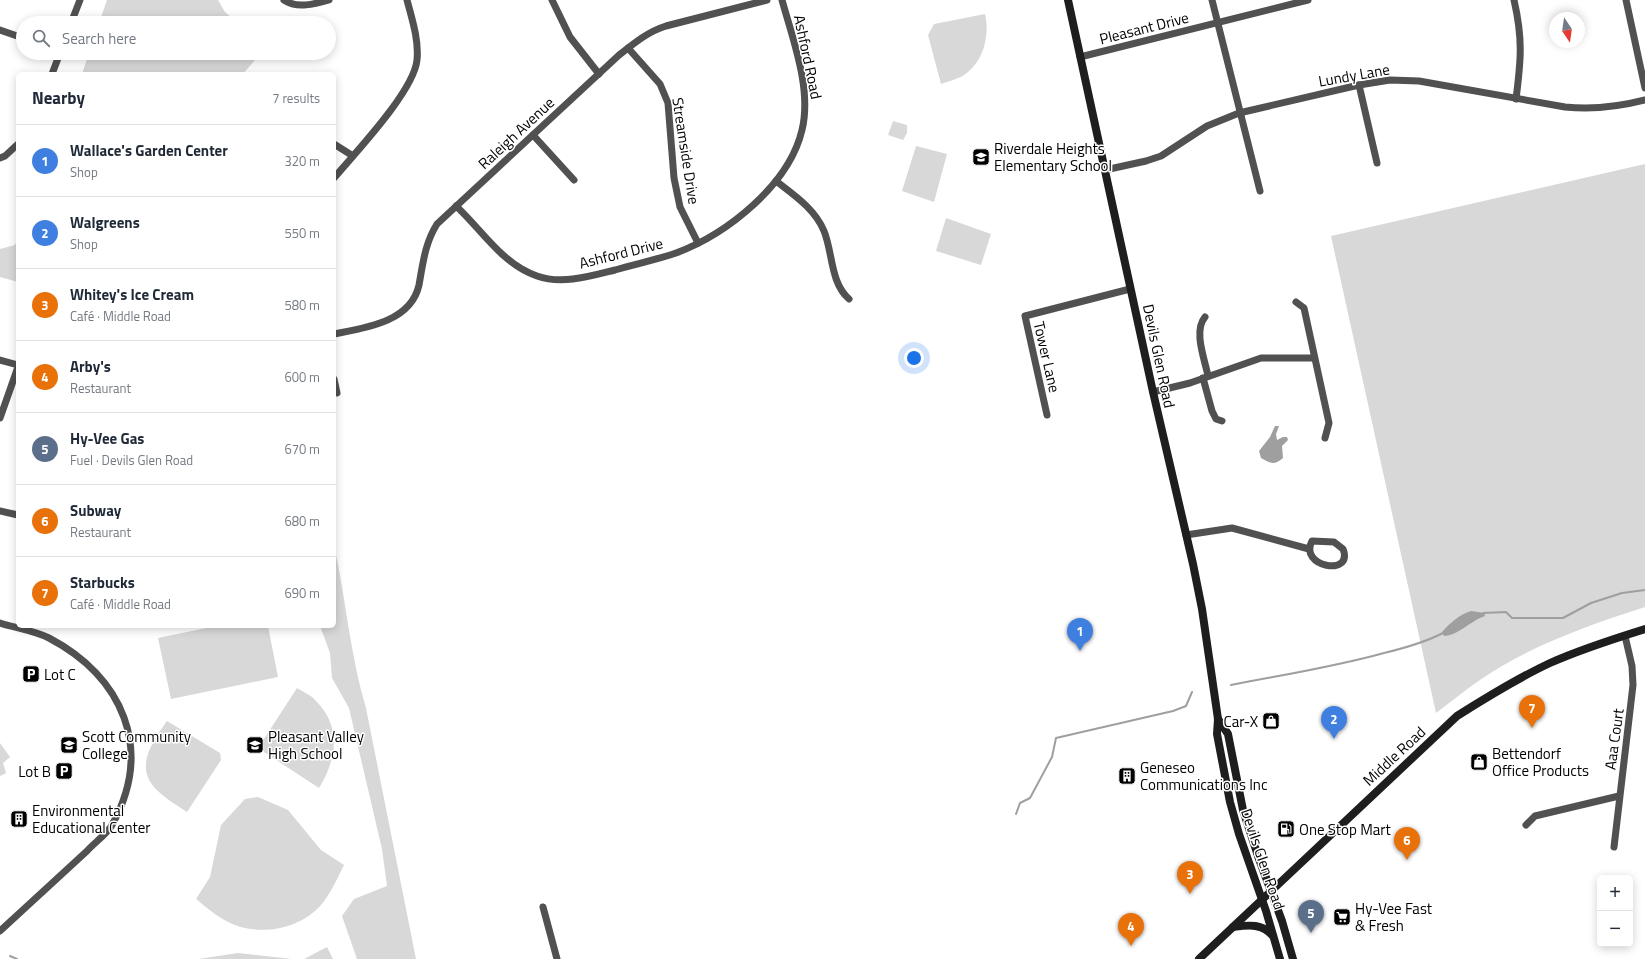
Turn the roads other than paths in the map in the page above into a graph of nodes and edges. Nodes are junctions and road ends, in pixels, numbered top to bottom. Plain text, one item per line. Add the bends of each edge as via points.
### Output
1 (80, 0) edge
2 (284, 0) edge
3 (329, 0) edge
4 (407, 0) edge
5 (552, 0) edge
6 (767, 0) edge
7 (782, 0) edge
8 (1068, 0) edge
9 (1212, 0) edge
10 (1308, 0) edge
11 (1514, 0) edge
12 (1626, 0) edge
13 (74, 16) edge
14 (1216, 23) junction
15 (0, 30) edge
16 (16, 36) edge
17 (628, 48) junction
18 (1080, 57) junction
19 (57, 60) edge
20 (53, 72) edge
21 (599, 74) junction
22 (1359, 85) junction
23 (1645, 88) edge
24 (1516, 99) junction
25 (1645, 100) edge
26 (1239, 113) junction
27 (533, 135) junction
28 (336, 145) edge
29 (16, 146) edge
30 (353, 156) junction
31 (3, 157) edge
32 (1377, 163) dead end
33 (1105, 170) junction
34 (336, 176) edge
35 (574, 180) dead end
36 (776, 181) junction
37 (1260, 191) dead end
38 (456, 206) junction
39 (698, 243) junction
40 (1130, 289) junction
41 (850, 299) dead end
42 (1296, 302) dead end
43 (1205, 317) dead end
44 (336, 334) edge
45 (1314, 358) junction
46 (0, 360) edge
47 (16, 365) edge
48 (16, 372) edge
49 (1206, 377) junction
50 (336, 388) edge
51 (1153, 392) junction
52 (337, 393) dead end
53 (1047, 415) dead end
54 (0, 418) edge
55 (1222, 421) dead end
56 (1325, 438) dead end
57 (0, 511) edge
58 (16, 515) edge
59 (1186, 535) junction
60 (1310, 549) junction
61 (0, 623) edge
62 (16, 628) edge
63 (17, 628) edge
64 (1645, 629) edge
65 (1624, 636) junction
66 (1218, 719) junction
67 (1619, 796) junction
68 (1526, 825) dead end
69 (1614, 847) dead end
70 (1271, 891) junction
71 (1262, 900) junction
72 (543, 907) dead end
73 (1234, 927) junction
74 (0, 931) edge
75 (1273, 936) junction
76 (557, 959) edge
77 (1199, 959) edge
78 (1280, 959) edge
79 (1293, 959) edge

1 - 13 street
2 - 3 street via 300,5
4 - 30 street via 417,46 414,73 408,87
5 - 21 street via 570,37
6 - 17 street, Raleigh Avenue via 653,30
7 - 36 street, Ashford Road via 805,92 806,110 794,153
8 - 18 main road, Devils Glen Road
9 - 14 street
10 - 14 street, Pleasant Drive
11 - 24 street via 1521,42
12 - 23 street
14 - 18 street, Pleasant Drive
14 - 26 street
15 - 16 street
17 - 21 street, Raleigh Avenue
17 - 39 street, Streamside Drive via 660,84 668,103 674,178 680,207
18 - 33 main road, Devils Glen Road
19 - 20 street
21 - 27 street, Raleigh Avenue
22 - 24 street, Lundy Lane via 1390,80 1419,81
22 - 26 street, Lundy Lane
22 - 32 street
24 - 25 street, Lundy Lane via 1583,109 1625,105
26 - 33 street, Lundy Lane via 1207,126 1161,156 1146,162
26 - 37 street
27 - 35 street
27 - 38 street, Raleigh Avenue
28 - 30 street
29 - 31 street
30 - 34 street
33 - 40 main road, Devils Glen Road
36 - 39 street, Ashford Road via 765,194 732,222
36 - 41 street via 800,199 820,221 835,275 842,292
38 - 39 street, Ashford Drive via 497,250 518,268 539,277 580,278 660,258
38 - 44 street, Raleigh Avenue via 430,234 418,287 406,307 389,320
40 - 51 main road, Devils Glen Road
40 - 53 street, Tower Lane via 1025,316
42 - 45 street via 1304,308
43 - 49 street via 1201,321 1200,337
45 - 49 street via 1261,358
45 - 56 street via 1329,423
46 - 47 street
48 - 54 street
49 - 51 street
49 - 55 street via 1212,411 1216,419
50 - 52 street
51 - 59 main road, Devils Glen Road
57 - 58 street
59 - 60 street via 1232,528
59 - 66 main road, Devils Glen Road via 1202,609
60 - 60 street via 1312,559 1321,564 1338,566 1344,559 1343,548 1334,542 1312,541
61 - 62 street
63 - 74 street via 48,637 70,650 108,685 128,725 132,765 124,798 111,826
64 - 65 main road, Middle Road
65 - 67 street, Aaa Court via 1632,666 1633,684
65 - 70 main road, Middle Road via 1550,663 1491,694 1458,716
66 - 70 main road, Devils Glen Road via 1228,734 1243,810
66 - 71 main road, Devils Glen Road via 1217,734 1230,802
67 - 68 street via 1535,816
67 - 69 street, Aaa Court
70 - 71 main road, Middle Road
70 - 79 main road, Devils Glen Road
71 - 73 main road, Middle Road
71 - 75 main road, Devils Glen Road
72 - 76 street
73 - 75 main road via 1262,927
73 - 77 main road, Middle Road
75 - 78 main road, Devils Glen Road

